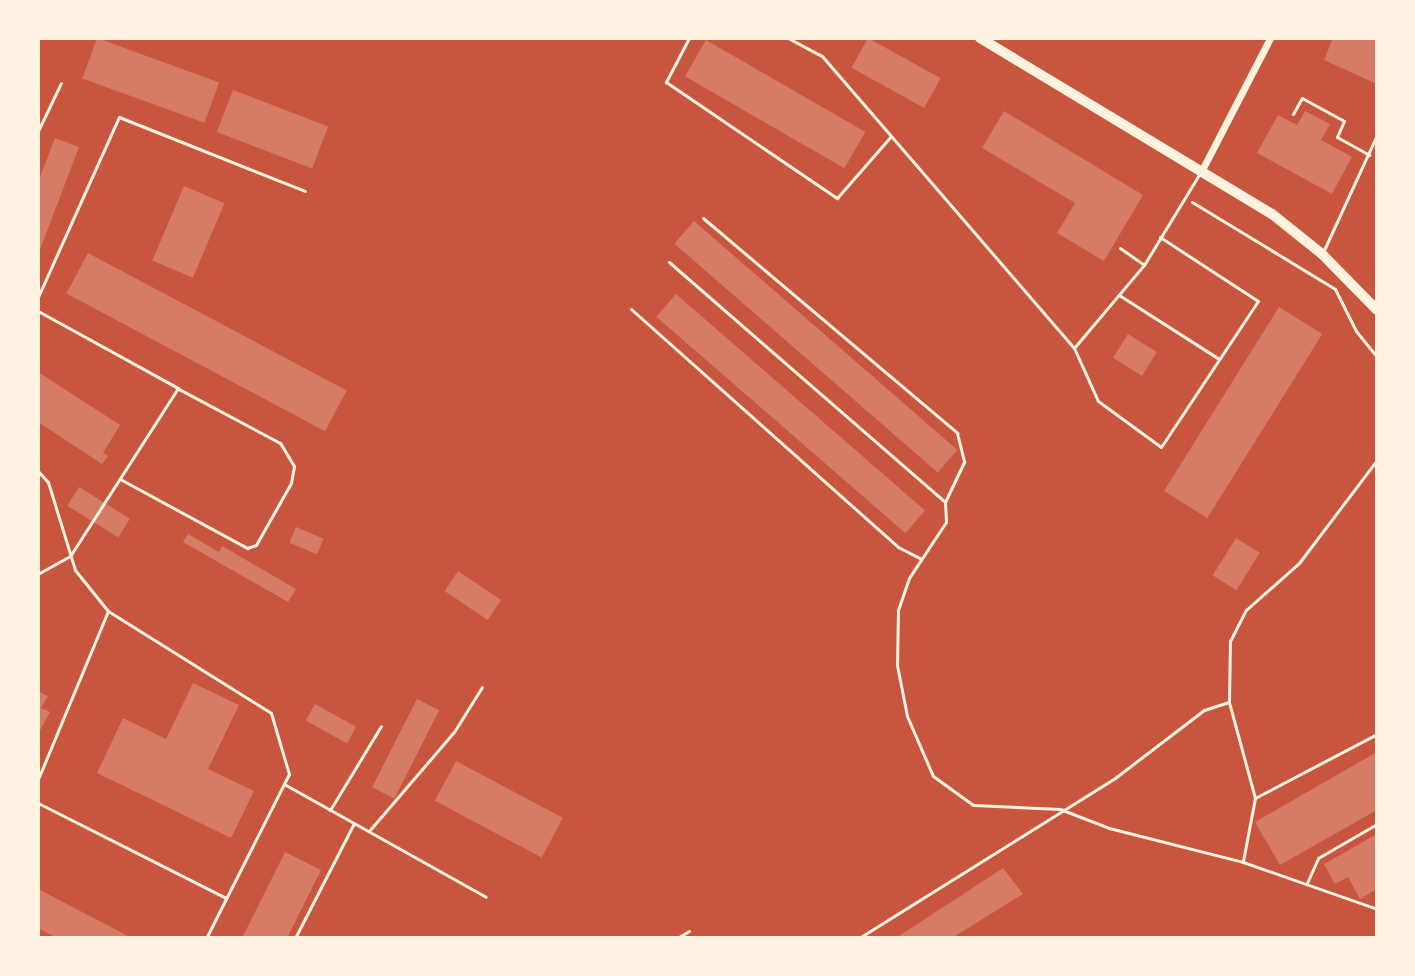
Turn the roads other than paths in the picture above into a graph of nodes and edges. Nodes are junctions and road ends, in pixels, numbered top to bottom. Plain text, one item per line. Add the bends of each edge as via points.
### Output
1 (689, 38) edge
2 (788, 38) edge
3 (980, 38) edge
4 (1270, 38) edge
5 (61, 83) dead end
6 (1293, 114) dead end
7 (38, 131) edge
8 (1377, 135) edge
9 (891, 136) junction
10 (1369, 155) junction
11 (1203, 168) junction
12 (305, 191) dead end
13 (1192, 202) dead end
14 (703, 218) dead end
15 (1160, 237) junction
16 (1120, 248) dead end
17 (1322, 254) junction
18 (669, 262) dead end
19 (1144, 265) junction
20 (1119, 295) junction
21 (38, 297) edge
22 (631, 309) dead end
23 (1377, 310) edge
24 (38, 311) edge
25 (1074, 348) junction
26 (1377, 357) edge
27 (1219, 359) junction
28 (178, 388) junction
29 (1377, 460) edge
30 (38, 471) edge
31 (120, 479) junction
32 (945, 502) junction
33 (70, 556) junction
34 (920, 558) junction
35 (38, 574) edge
36 (108, 611) junction
37 (482, 687) dead end
38 (1229, 702) junction
39 (381, 726) dead end
40 (1377, 734) edge
41 (38, 779) edge
42 (284, 784) junction
43 (1255, 798) junction
44 (38, 803) edge
45 (1060, 809) junction
46 (330, 810) junction
47 (354, 823) junction
48 (1377, 824) edge
49 (369, 831) junction
50 (1243, 862) junction
51 (1307, 883) junction
52 (486, 897) dead end
53 (226, 898) junction
54 (1377, 909) edge
55 (689, 931) dead end
56 (206, 938) edge
57 (295, 938) edge
58 (677, 938) edge
59 (859, 938) edge

1 - 9 lane via 666,82 837,198
2 - 9 lane via 822,56
3 - 11 main road
4 - 11 street
5 - 7 lane
6 - 10 lane via 1302,98 1344,121 1337,137
8 - 10 lane
9 - 25 lane
10 - 17 lane
11 - 15 lane
11 - 17 main road
12 - 21 lane via 119,117
13 - 26 lane via 1335,289 1356,331
14 - 32 lane via 957,433 964,462
15 - 19 lane
15 - 27 lane via 1258,301
16 - 19 lane
17 - 23 main road
18 - 32 lane
19 - 20 lane
20 - 25 lane
20 - 27 lane
22 - 34 lane via 898,547
24 - 28 lane
25 - 27 lane via 1098,401 1161,447
28 - 31 lane
28 - 31 lane via 280,443 294,466 291,483 256,545 247,548
29 - 38 lane via 1299,563 1246,610 1230,641
30 - 33 lane via 48,482
31 - 33 lane
32 - 34 lane via 946,522
33 - 35 lane
33 - 36 lane
34 - 45 lane via 898,610 897,665 907,716 933,776 973,805
36 - 41 lane
36 - 42 lane via 271,713 289,774
37 - 49 lane via 454,732
38 - 43 lane
38 - 45 lane via 1204,710 1115,778
39 - 46 lane
40 - 43 lane
42 - 46 lane
42 - 53 lane
43 - 50 lane
44 - 53 lane
45 - 50 lane via 1109,828
45 - 59 lane
46 - 47 lane
47 - 49 lane
47 - 57 lane
48 - 51 lane via 1318,858
49 - 52 lane
50 - 51 lane
51 - 54 lane
53 - 56 lane
55 - 58 lane

